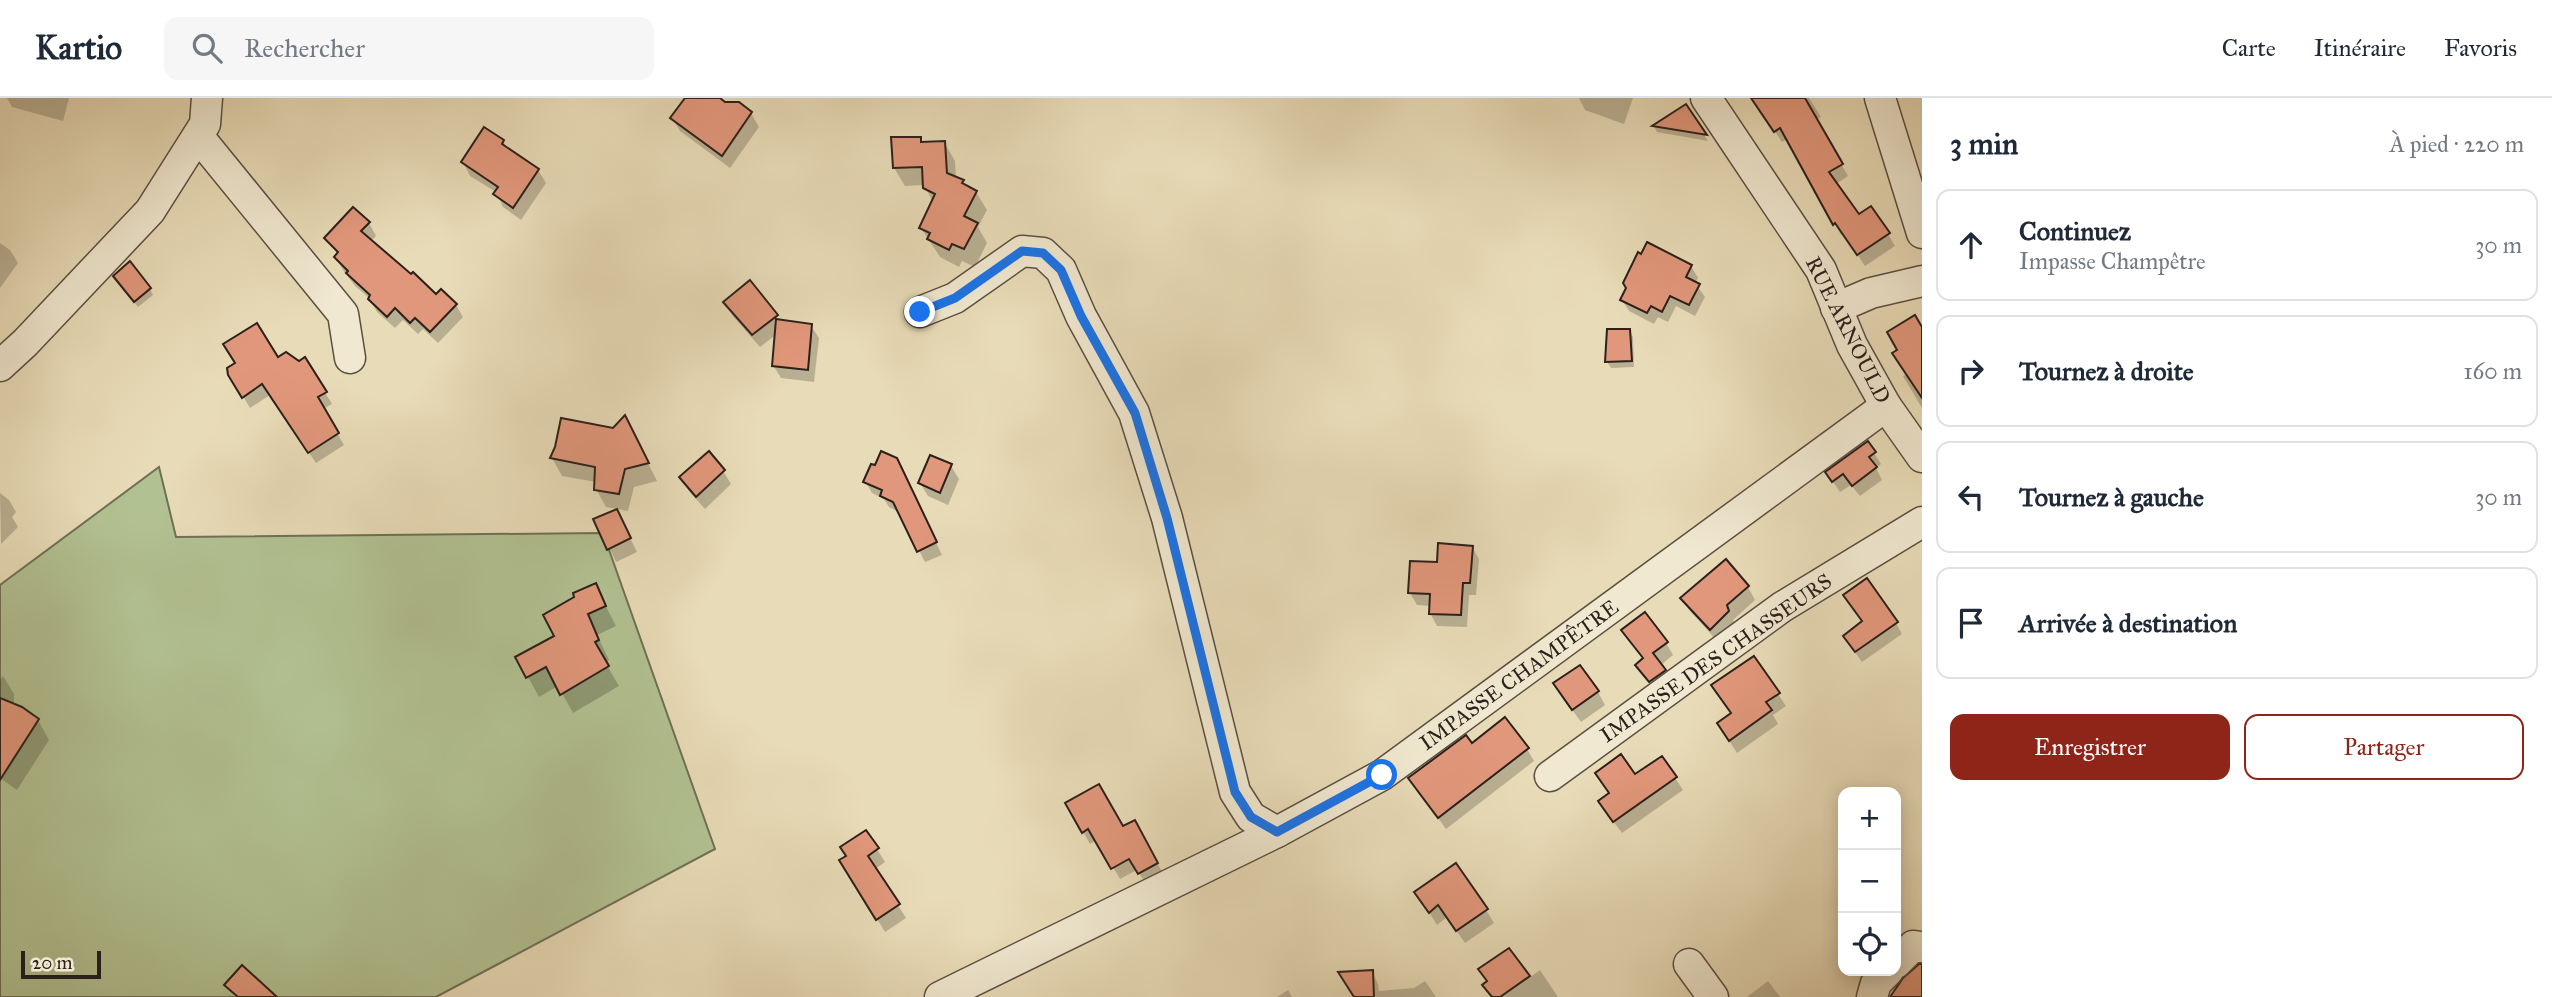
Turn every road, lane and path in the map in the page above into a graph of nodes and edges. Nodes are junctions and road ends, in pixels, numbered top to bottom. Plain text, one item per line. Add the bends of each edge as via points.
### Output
1 (207, 98) edge
2 (1706, 98) edge
3 (1880, 98) edge
4 (198, 135) junction
5 (1922, 233) edge
6 (1922, 281) edge
7 (1836, 308) junction
8 (920, 312) dead end
9 (350, 358) dead end
10 (0, 366) edge
11 (1886, 406) junction
12 (1922, 457) edge
13 (1922, 522) edge
14 (1549, 776) dead end
15 (1277, 832) junction
16 (1922, 947) edge
17 (1901, 958) edge
18 (1689, 964) dead end
19 (1883, 976) edge
20 (940, 997) edge
21 (1713, 997) edge
22 (1871, 997) edge

1 - 4 street via 205,124
2 - 7 street, RUE ARNOULD via 1821,270
3 - 5 street
4 - 9 street via 344,314
4 - 10 street via 150,211
6 - 7 street via 1871,293
7 - 11 street, RUE ARNOULD
8 - 15 street via 955,298 1022,251 1043,253 1061,270 1135,413 1167,518 1235,792 1251,817
11 - 12 street, RUE ARNOULD
11 - 15 street, IMPASSE CHAMPÊTRE via 1382,775
13 - 14 street, IMPASSE DES CHASSEURS via 1782,607
15 - 20 street, IMPASSE CHAMPÊTRE
16 - 17 street via 1913,946
18 - 21 street
19 - 22 street

